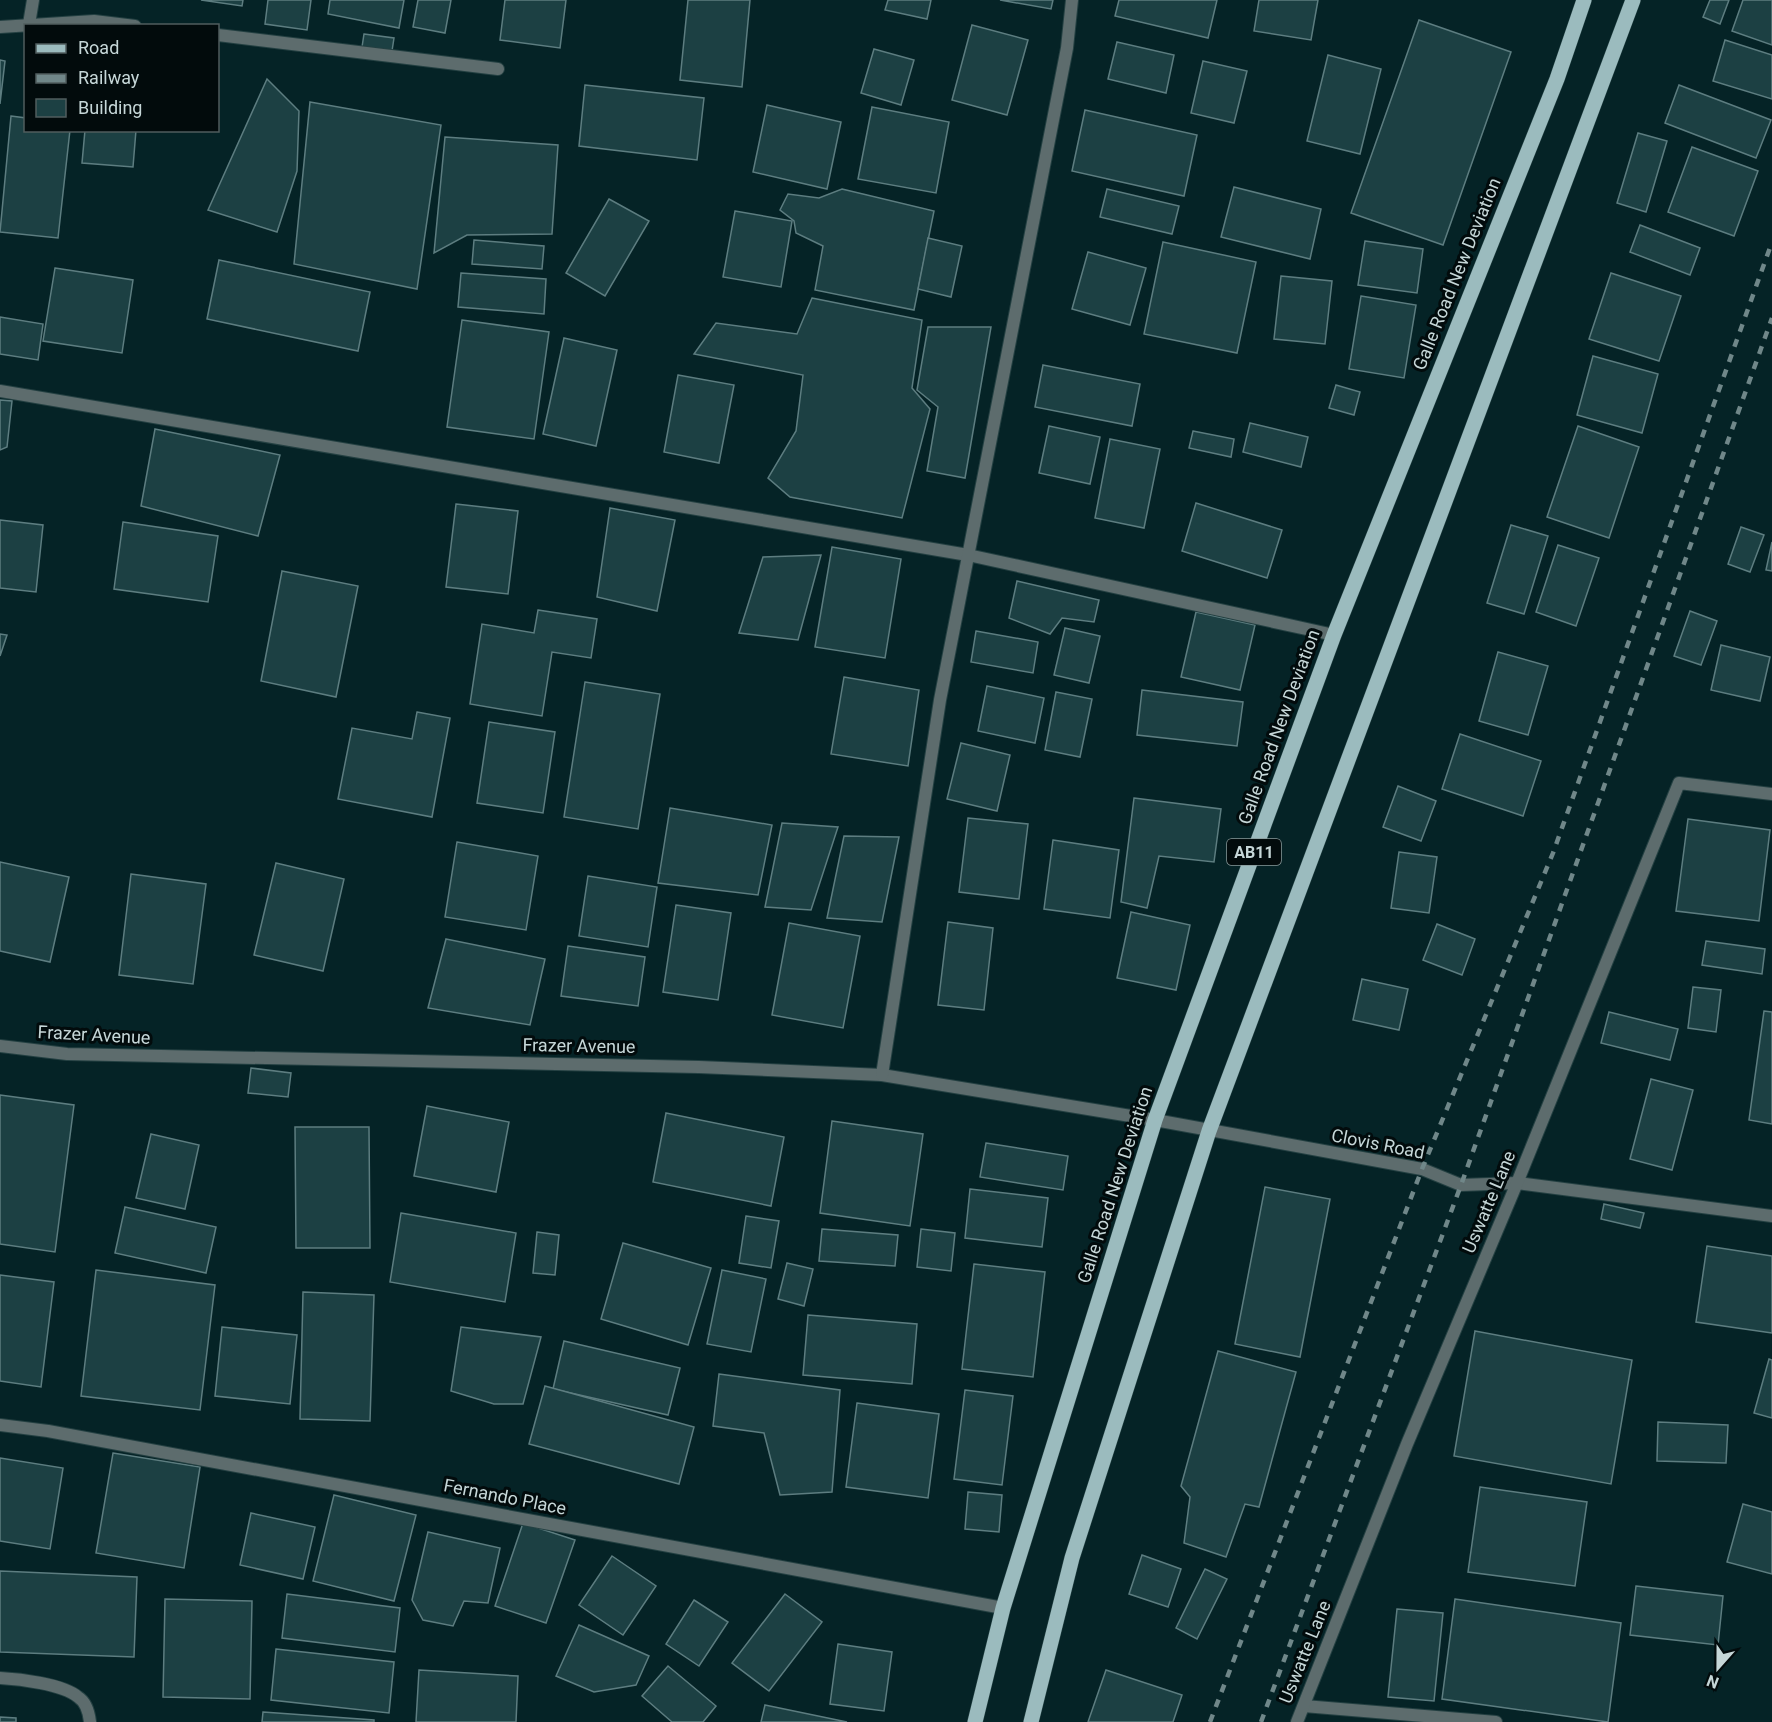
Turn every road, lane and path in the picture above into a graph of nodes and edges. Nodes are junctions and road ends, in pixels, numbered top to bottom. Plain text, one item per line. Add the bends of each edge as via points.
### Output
1 (33, 0) edge
2 (1072, 0) edge
3 (1584, 0) edge
4 (1633, 0) edge
5 (29, 24) edge
6 (119, 24) edge
7 (24, 25) edge
8 (0, 27) edge
9 (219, 35) edge
10 (498, 69) dead end
11 (0, 391) edge
12 (968, 555) junction
13 (1334, 635) junction
14 (1772, 795) edge
15 (0, 1046) edge
16 (882, 1075) junction
17 (1155, 1120) junction
18 (1209, 1131) junction
19 (1517, 1183) junction
20 (1772, 1216) edge
21 (0, 1425) edge
22 (1004, 1608) junction
23 (0, 1678) edge
24 (1304, 1706) junction
25 (90, 1722) edge
26 (975, 1722) edge
27 (1031, 1722) edge
28 (1297, 1722) edge
29 (1496, 1722) edge

1 - 5 street
2 - 12 street via 1067,48
3 - 13 main road, Galle Road New Deviation / AB11 via 1552,90
4 - 18 main road, AB11
5 - 6 street
7 - 8 street
9 - 10 street
11 - 12 street
12 - 13 street
12 - 16 street via 940,700
13 - 17 main road, Galle Road New Deviation / AB11
14 - 19 street, Uswatte Lane via 1679,783
15 - 16 street, Frazer Avenue via 67,1054 699,1067
16 - 17 street, Frazer Avenue
17 - 18 street, Clovis Road
17 - 22 main road, Galle Road New Deviation / AB11
18 - 19 street, Clovis Road via 1422,1169 1461,1185
18 - 27 main road, AB11 via 1072,1558
19 - 20 street, Clovis Road
19 - 24 street, Uswatte Lane via 1407,1444
21 - 22 street, Fernando Place
22 - 26 main road, Galle Road New Deviation / AB11
23 - 25 street via 27,1680 79,1697
24 - 28 street, Uswatte Lane
24 - 29 street

